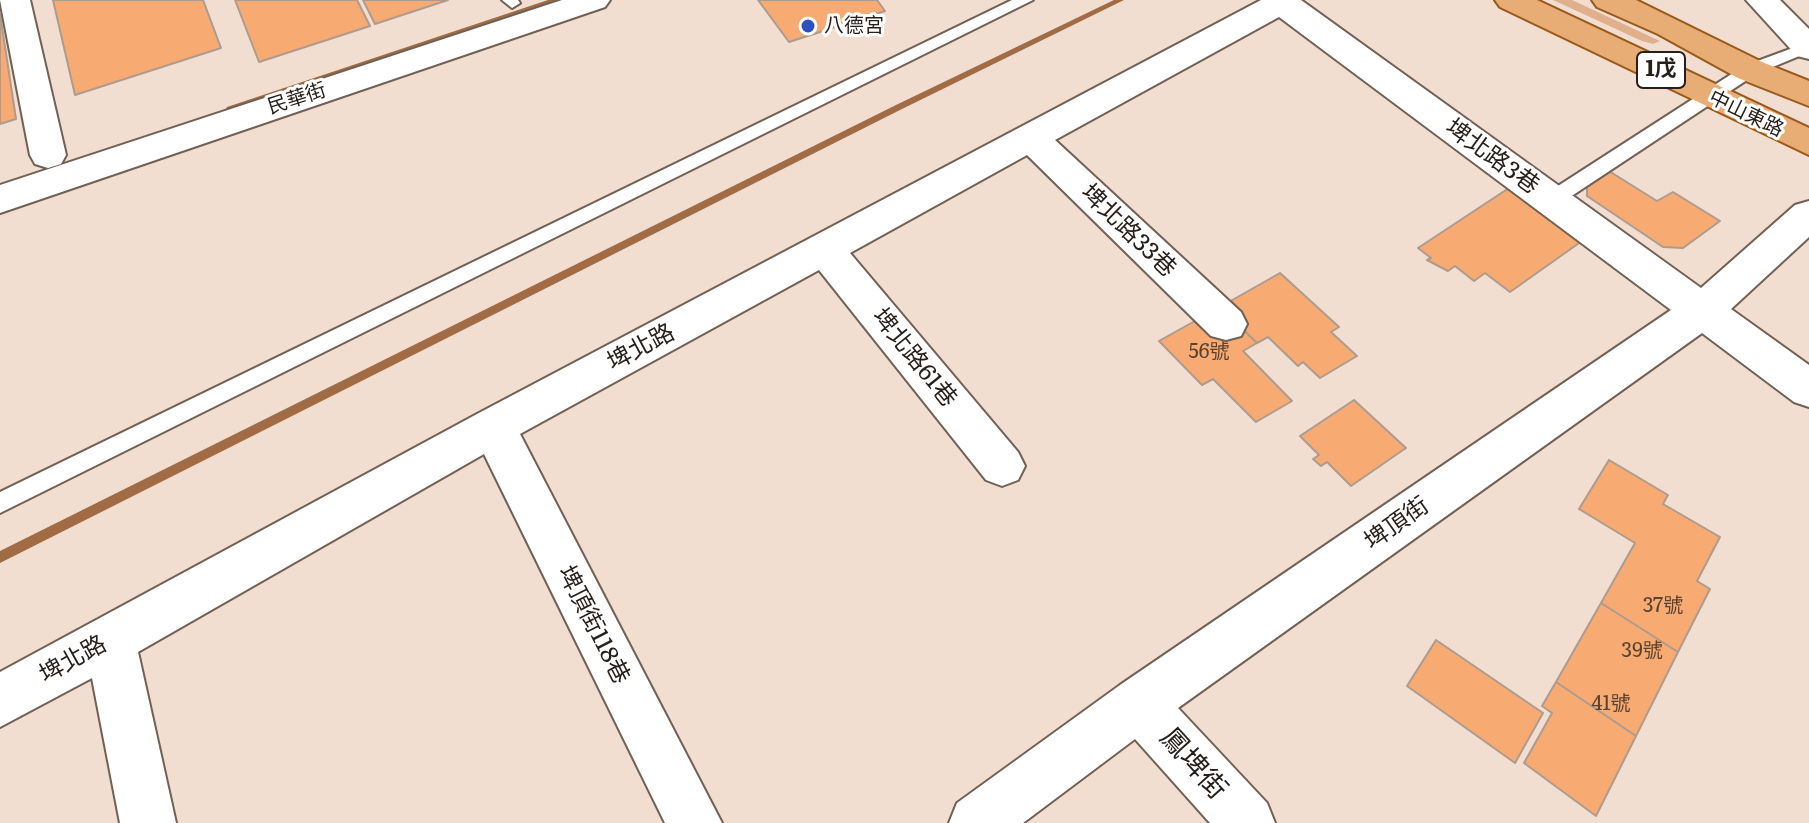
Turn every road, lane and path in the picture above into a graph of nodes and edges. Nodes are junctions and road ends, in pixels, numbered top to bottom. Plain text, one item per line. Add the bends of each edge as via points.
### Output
1 (14, 0) edge
2 (594, 0) edge
3 (1025, 0) edge
4 (1511, 0) edge
5 (1608, 0) edge
6 (1762, 0) edge
7 (1794, 0) edge
8 (515, 1) edge
9 (1283, 1) edge
10 (1808, 39) edge
11 (1750, 70) junction
12 (1809, 94) edge
13 (1710, 97) junction
14 (1031, 138) junction
15 (1809, 143) edge
16 (48, 155) junction
17 (0, 170) edge
18 (0, 199) edge
19 (1551, 200) junction
20 (1809, 215) edge
21 (825, 250) junction
22 (1703, 310) junction
23 (1226, 324) dead end
24 (1809, 389) edge
25 (493, 427) junction
26 (1002, 466) dead end
27 (0, 503) edge
28 (110, 640) junction
29 (0, 701) edge
30 (1139, 704) junction
31 (148, 823) edge
32 (694, 823) edge
33 (977, 823) edge
34 (1247, 823) edge

1 - 16 street
2 - 18 street, 民華街
3 - 27 lane
4 - 13 main road, 中山東路 / 1戊
5 - 11 main road, 中山東路 / 1戊
6 - 10 street
7 - 10 street
8 - 16 street via 73,152
9 - 14 street, 埤北路
9 - 19 street, 埤北路3巷
10 - 11 lane
11 - 12 main road, 中山東路 / 1戊
11 - 13 lane
13 - 15 main road, 中山東路 / 1戊
13 - 19 lane
14 - 21 street, 埤北路
14 - 23 street, 埤北路33巷
16 - 17 street
19 - 22 street, 埤北路3巷
20 - 22 street, 埤頂街
21 - 25 street, 埤北路
21 - 26 street, 埤北路61巷
22 - 24 street
22 - 30 street, 埤頂街
25 - 28 street, 埤北路
25 - 32 street, 埤頂街118巷
28 - 29 street, 埤北路
28 - 31 street
30 - 33 street, 埤頂街
30 - 34 street, 鳳埤街

